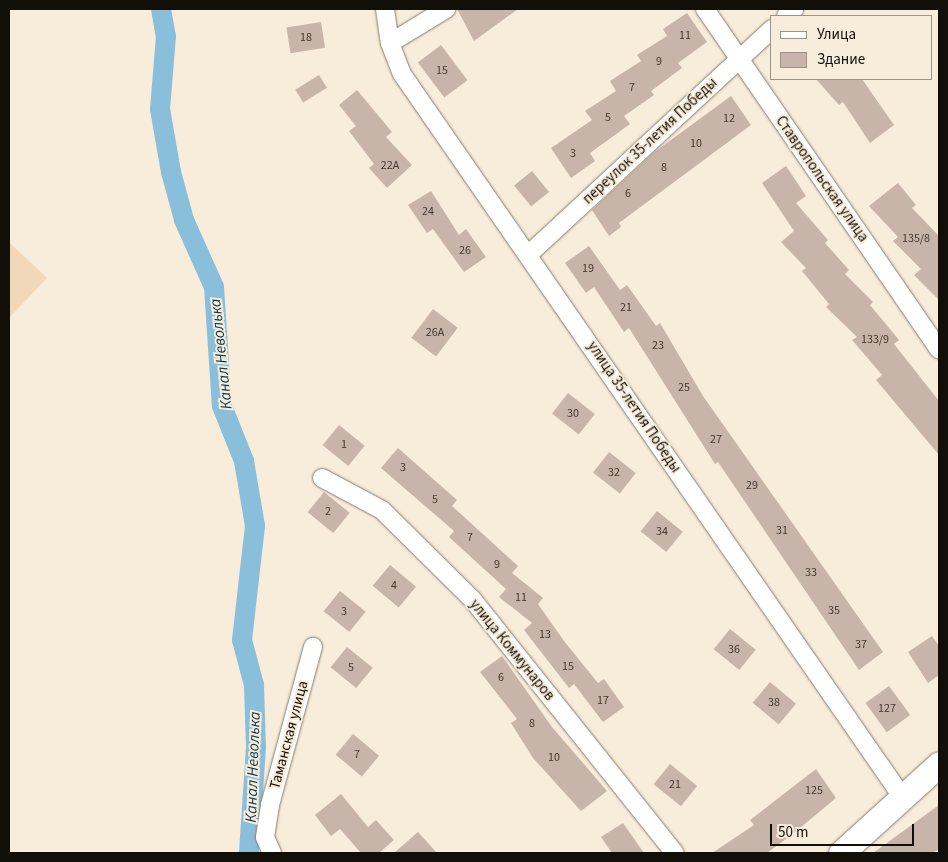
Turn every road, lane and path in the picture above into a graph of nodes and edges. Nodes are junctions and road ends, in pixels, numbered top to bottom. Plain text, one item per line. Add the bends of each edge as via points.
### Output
1 (385, 9) edge
2 (446, 9) edge
3 (705, 9) edge
4 (770, 31) edge
5 (390, 44) junction
6 (738, 59) junction
7 (529, 254) junction
8 (939, 349) edge
9 (322, 478) dead end
10 (313, 646) dead end
11 (939, 764) edge
12 (903, 798) junction
13 (272, 853) edge
14 (675, 853) edge
15 (840, 853) edge

1 - 5 street, улица 35-летия Победы
2 - 5 street
3 - 6 street, Ставропольская улица
4 - 6 street, переулок 35-летия Победы
5 - 7 street, улица 35-летия Победы via 402,74
6 - 7 street, переулок 35-летия Победы
6 - 8 street, Ставропольская улица
7 - 12 street, улица 35-летия Победы
9 - 14 street, улица Коммунаров via 382,510 472,599
10 - 13 street, Таманская улица via 270,805 265,837
11 - 12 main road
12 - 15 main road

